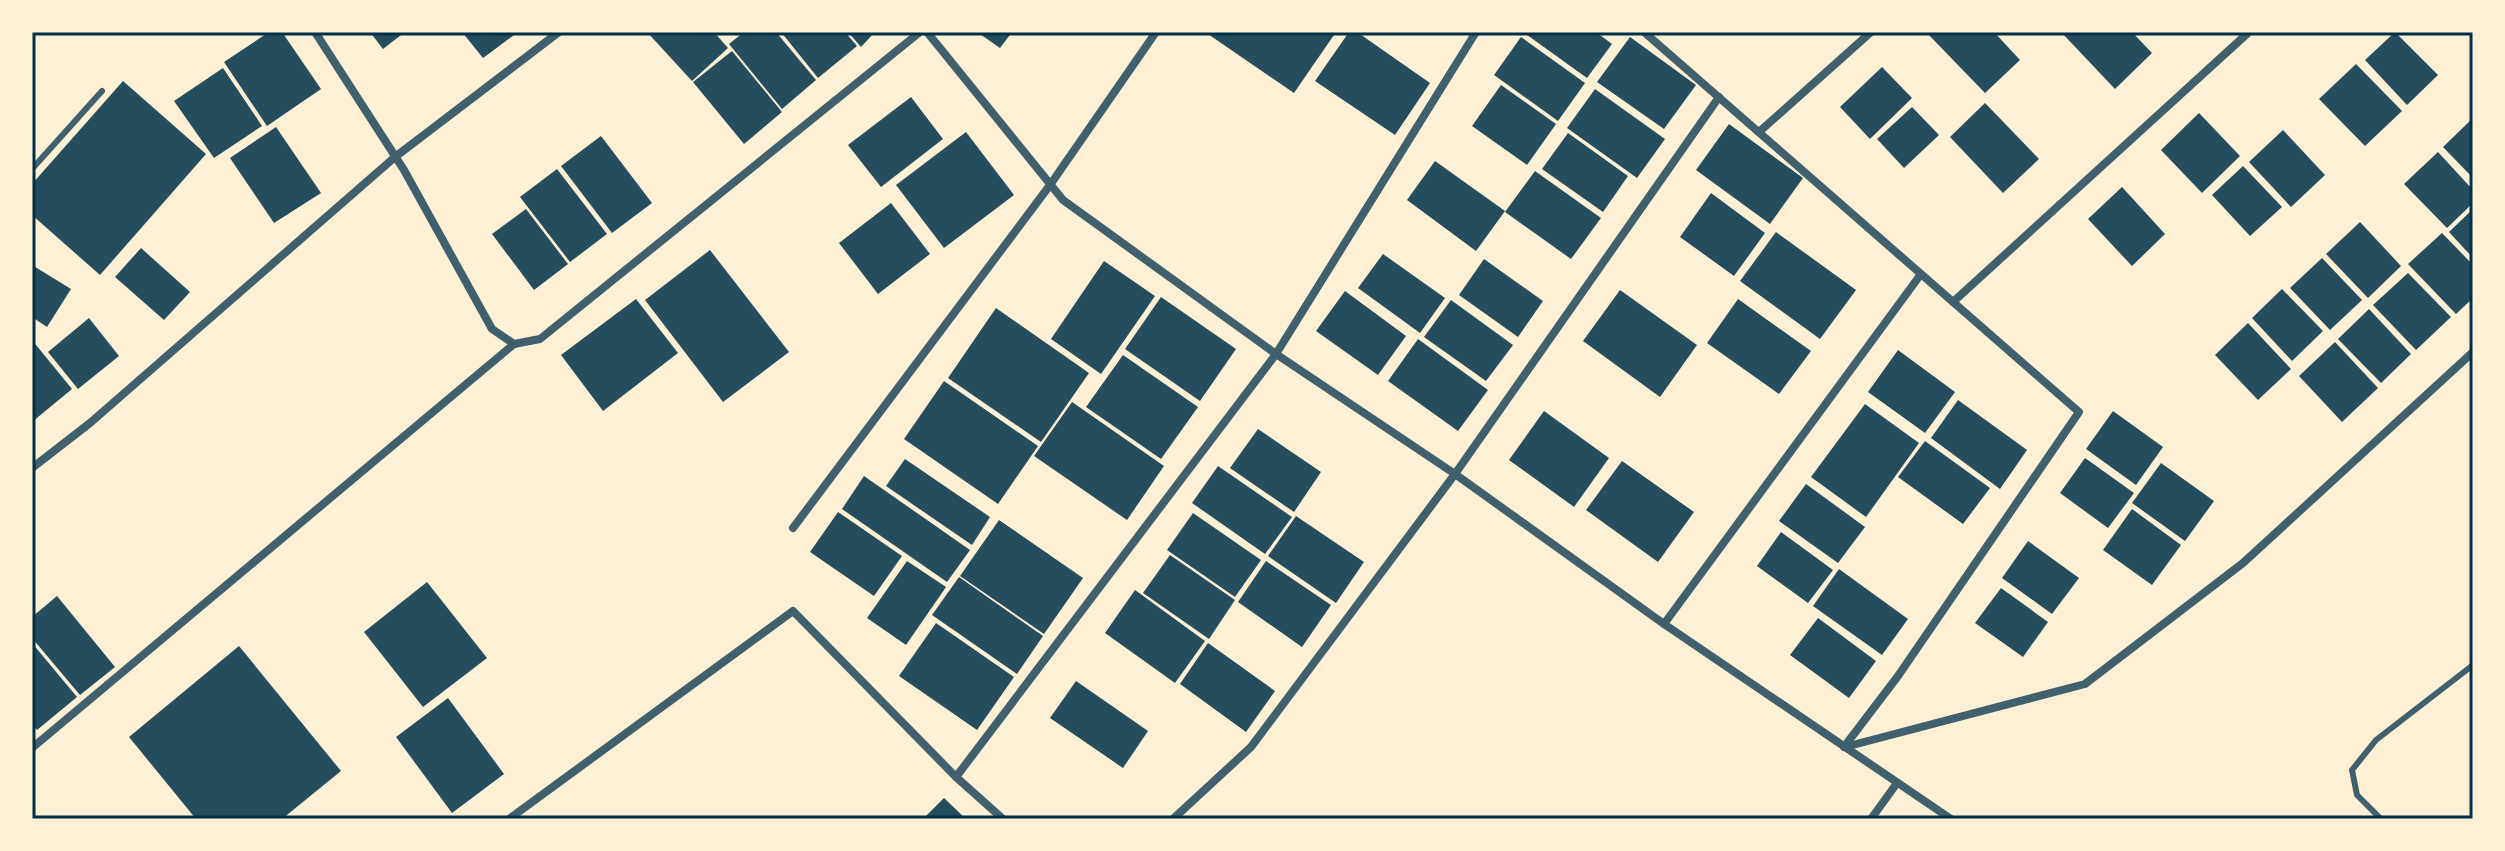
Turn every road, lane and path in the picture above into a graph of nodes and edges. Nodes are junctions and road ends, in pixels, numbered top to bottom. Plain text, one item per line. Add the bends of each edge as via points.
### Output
1 (315, 32) edge
2 (559, 32) edge
3 (920, 32) edge
4 (927, 32) edge
5 (1156, 32) edge
6 (1476, 32) edge
7 (1644, 32) edge
8 (1871, 32) edge
9 (2249, 32) edge
10 (102, 91) dead end
11 (1719, 97) junction
12 (1759, 132) junction
13 (395, 157) junction
14 (32, 169) edge
15 (1050, 185) junction
16 (1921, 274) junction
17 (1953, 302) junction
18 (514, 344) junction
19 (2473, 352) edge
20 (1276, 354) junction
21 (32, 468) edge
22 (1455, 474) junction
23 (793, 528) dead end
24 (1664, 624) junction
25 (2473, 665) edge
26 (1844, 747) junction
27 (32, 748) edge
28 (956, 777) junction
29 (1897, 783) junction
30 (509, 819) edge
31 (1003, 819) edge
32 (1173, 819) edge
33 (1871, 819) edge
34 (1951, 819) edge
35 (2381, 819) edge

1 - 13 street
2 - 13 street
3 - 18 street via 540,339
4 - 15 street
5 - 15 street
6 - 20 street
7 - 11 street
8 - 12 street
9 - 17 street
10 - 14 lane
11 - 12 street
11 - 22 street
12 - 16 street
13 - 18 street via 492,329
13 - 21 street
15 - 20 street via 1063,200
15 - 23 street
16 - 17 street
16 - 24 street
17 - 26 street via 2079,412
18 - 27 street
19 - 26 street via 2243,563 2085,684
20 - 22 street
20 - 28 street
22 - 24 street
22 - 32 street via 1251,747
24 - 26 street
25 - 35 lane via 2376,740 2352,770 2357,795
26 - 29 street
28 - 30 street via 793,611
28 - 31 street
29 - 33 street
29 - 34 street

